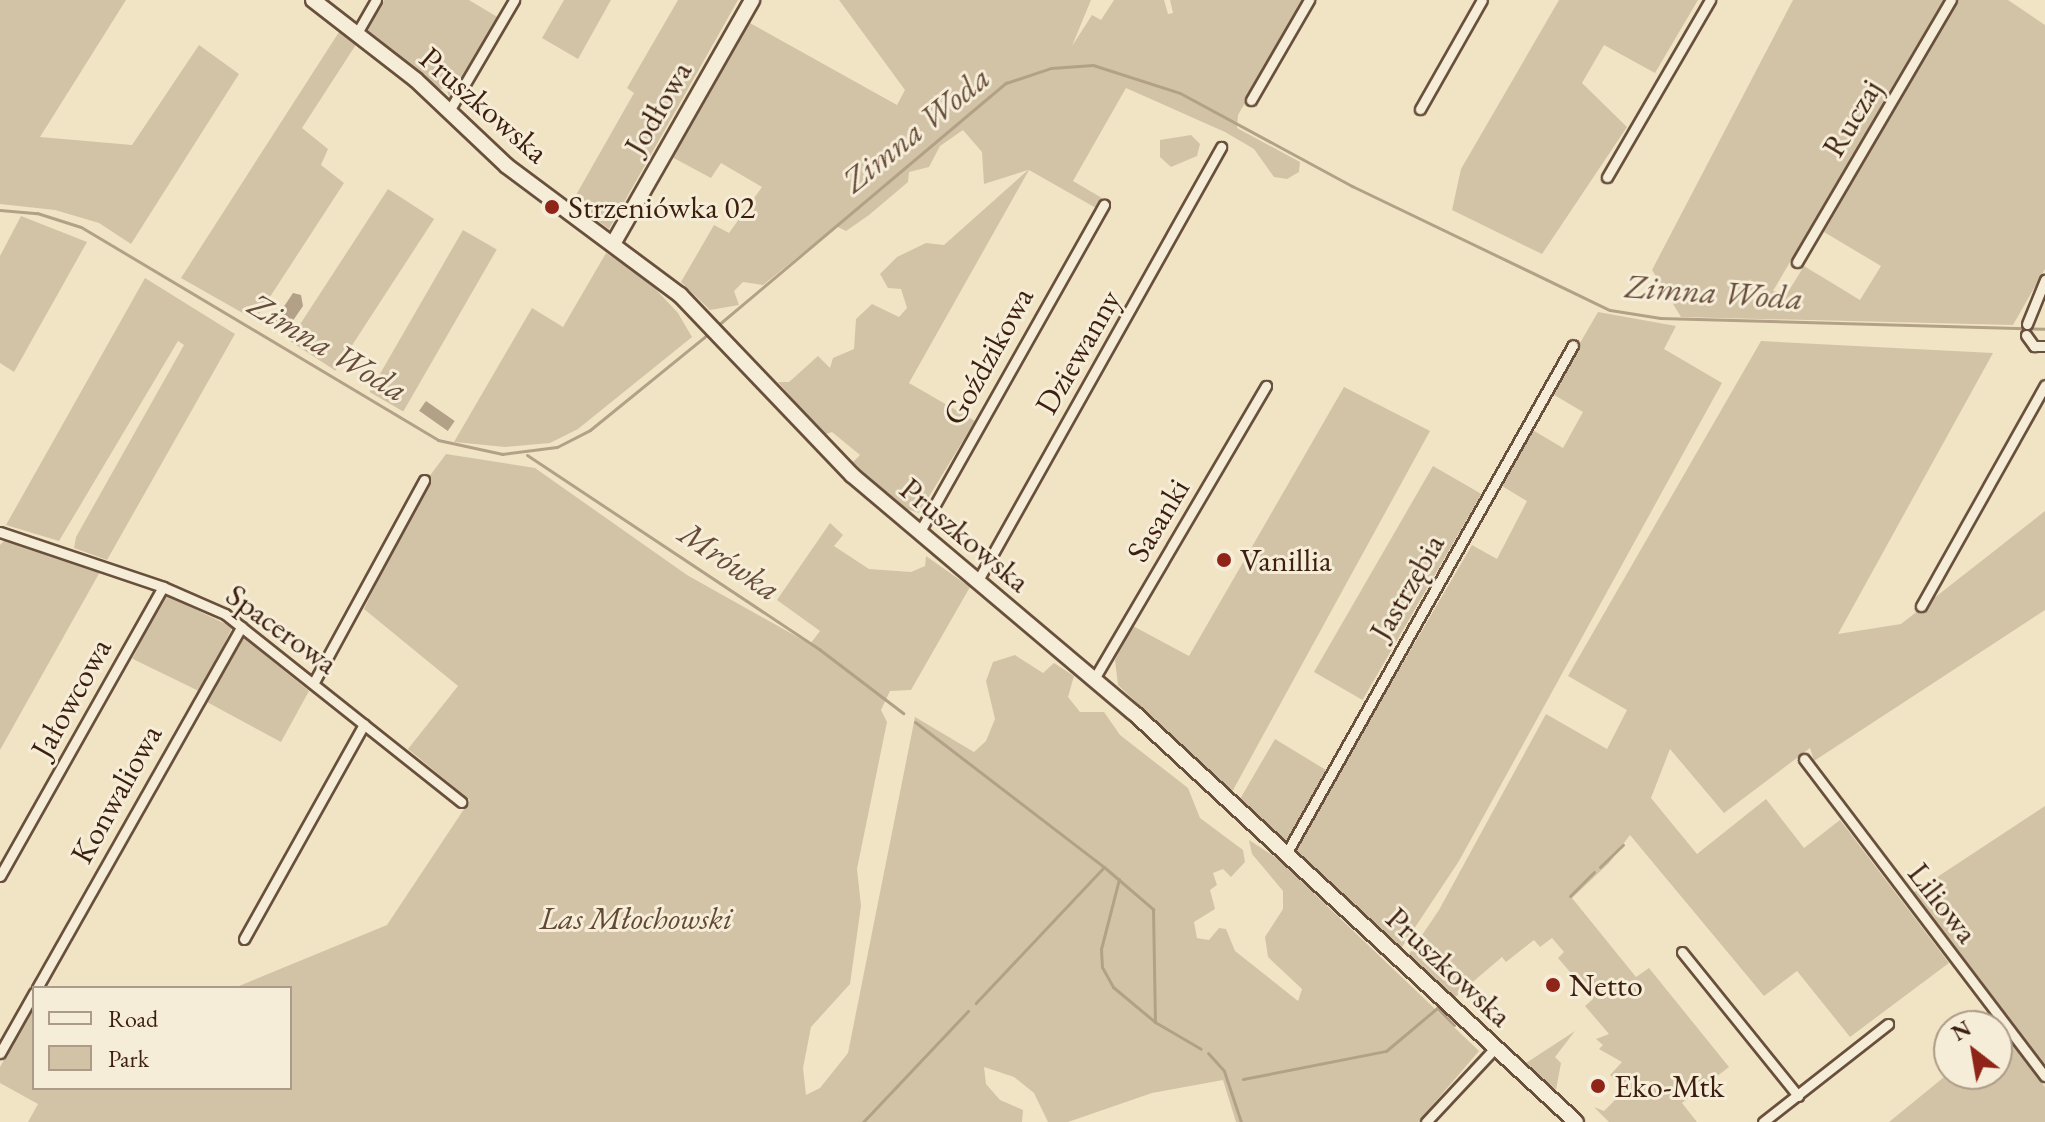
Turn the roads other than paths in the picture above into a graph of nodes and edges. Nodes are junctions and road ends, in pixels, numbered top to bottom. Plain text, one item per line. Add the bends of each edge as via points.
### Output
1 (313, 0) edge
2 (376, 0) edge
3 (514, 0) edge
4 (752, 0) edge
5 (1309, 0) edge
6 (1482, 0) edge
7 (1710, 0) edge
8 (1951, 0) edge
9 (357, 33) junction
10 (1251, 100) dead end
11 (1420, 109) dead end
12 (449, 111) junction
13 (1221, 147) dead end
14 (1607, 177) dead end
15 (1104, 205) dead end
16 (613, 244) junction
17 (1797, 262) dead end
18 (2045, 280) edge
19 (1573, 345) dead end
20 (2045, 346) edge
21 (2045, 385) edge
22 (1266, 386) dead end
23 (424, 480) dead end
24 (0, 532) edge
25 (919, 533) junction
26 (977, 582) junction
27 (163, 587) junction
28 (1921, 606) dead end
29 (241, 627) junction
30 (1094, 679) junction
31 (314, 682) junction
32 (364, 724) junction
33 (1804, 759) dead end
34 (461, 802) dead end
35 (1286, 854) junction
36 (0, 876) edge
37 (244, 939) dead end
38 (1682, 952) dead end
39 (37, 986) edge
40 (32, 995) edge
41 (1888, 1024) dead end
42 (1495, 1048) junction
43 (0, 1053) edge
44 (2045, 1076) edge
45 (1798, 1096) junction
46 (1426, 1122) edge
47 (1576, 1122) edge
48 (1763, 1122) edge

1 - 9 street, Pruszkowska
2 - 9 street
3 - 12 street
4 - 16 street, Jodłowa
5 - 10 street
6 - 11 street
7 - 14 street
8 - 17 street, Ruczaj
9 - 12 street, Pruszkowska
12 - 16 street, Pruszkowska via 507,166
13 - 26 street, Dziewanny
15 - 25 street, Goździkowa
16 - 25 street, Pruszkowska via 713,328 833,457
18 - 20 street via 2026,329 2034,346
19 - 35 street, Jastrzębia
21 - 28 street
22 - 30 street, Sasanki
23 - 31 street
24 - 27 street, Spacerowa
25 - 26 street, Pruszkowska
26 - 30 street, Pruszkowska
27 - 29 street, Spacerowa
27 - 36 street, Jałowcowa
29 - 31 street, Spacerowa
29 - 39 street, Konwaliowa
30 - 35 street, Pruszkowska
31 - 32 street, Spacerowa
32 - 34 street, Spacerowa
32 - 37 street
33 - 44 street, Liliowa
35 - 42 street, Pruszkowska
38 - 45 street
40 - 43 street, Konwaliowa
41 - 45 street
42 - 46 street
42 - 47 street, Pruszkowska
45 - 48 street

